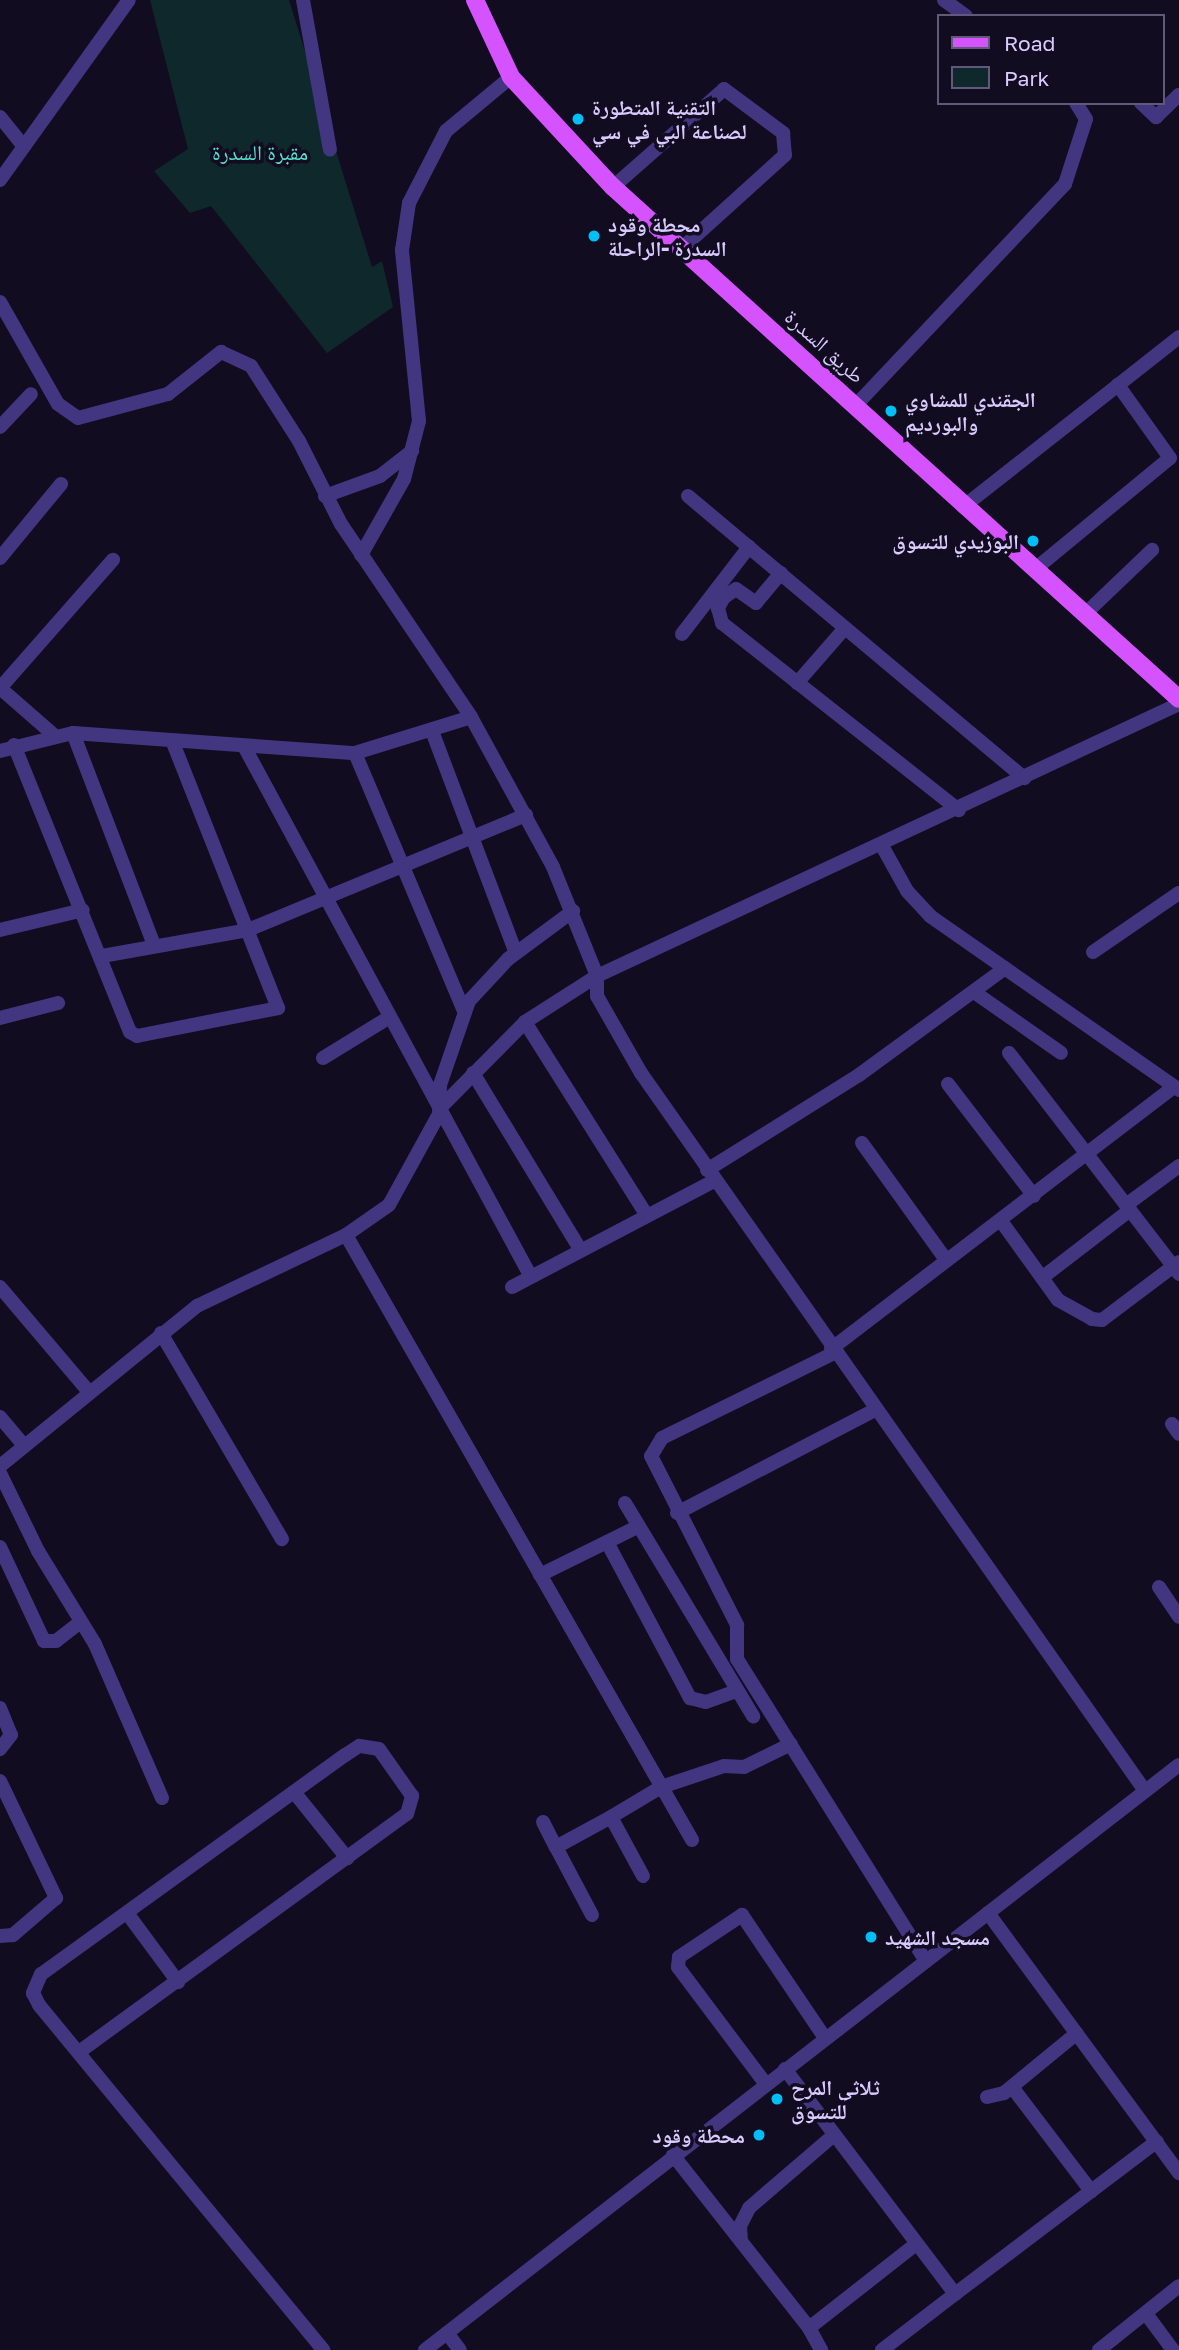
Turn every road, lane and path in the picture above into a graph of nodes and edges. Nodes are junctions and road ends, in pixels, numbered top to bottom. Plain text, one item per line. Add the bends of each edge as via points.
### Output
1 (129, 0) edge
2 (303, 0) edge
3 (475, 0) edge
4 (944, 0) edge
5 (963, 14) edge
6 (511, 77) junction
7 (1179, 95) edge
8 (1077, 105) edge
9 (1143, 105) edge
10 (0, 117) edge
11 (24, 147) junction
12 (330, 150) dead end
13 (0, 180) edge
14 (613, 187) junction
15 (682, 248) junction
16 (0, 302) edge
17 (1179, 337) edge
18 (1118, 385) junction
19 (31, 394) dead end
20 (856, 405) junction
21 (0, 426) edge
22 (412, 452) junction
23 (61, 484) dead end
24 (326, 496) junction
25 (688, 496) dead end
26 (963, 507) junction
27 (749, 547) junction
28 (1152, 550) dead end
29 (361, 555) junction
30 (0, 558) edge
31 (113, 560) dead end
32 (1034, 570) junction
33 (782, 573) junction
34 (1085, 614) junction
35 (845, 628) junction
36 (682, 634) dead end
37 (797, 683) junction
38 (0, 688) edge
39 (1179, 702) edge
40 (471, 717) junction
41 (432, 731) junction
42 (73, 733) junction
43 (55, 736) junction
44 (172, 740) junction
45 (7, 748) edge
46 (245, 748) junction
47 (355, 753) junction
48 (1024, 778) junction
49 (958, 810) junction
50 (526, 815) junction
51 (473, 838) junction
52 (881, 844) junction
53 (402, 867) junction
54 (1179, 893) edge
55 (325, 897) junction
56 (83, 911) junction
57 (573, 911) junction
58 (0, 930) edge
59 (248, 930) junction
60 (154, 945) junction
61 (1093, 952) dead end
62 (516, 953) junction
63 (102, 956) junction
64 (1005, 968) junction
65 (597, 976) junction
66 (974, 992) junction
67 (58, 1003) dead end
68 (464, 1009) junction
69 (0, 1018) edge
70 (388, 1018) junction
71 (525, 1022) junction
72 (1061, 1053) dead end
73 (1009, 1054) dead end
74 (323, 1058) dead end
75 (473, 1073) junction
76 (948, 1084) dead end
77 (1177, 1089) edge
78 (440, 1110) junction
79 (862, 1143) dead end
80 (1088, 1155) junction
81 (1179, 1166) edge
82 (710, 1175) junction
83 (1034, 1196) junction
84 (1128, 1208) junction
85 (647, 1216) junction
86 (1002, 1221) junction
87 (346, 1235) junction
88 (580, 1249) junction
89 (946, 1260) junction
90 (1177, 1268) edge
91 (531, 1276) junction
92 (1043, 1277) junction
93 (0, 1287) edge
94 (512, 1287) dead end
95 (161, 1333) junction
96 (833, 1351) junction
97 (89, 1392) junction
98 (875, 1410) junction
99 (0, 1418) edge
100 (24, 1446) junction
101 (0, 1466) edge
102 (0, 1473) edge
103 (625, 1503) dead end
104 (677, 1513) junction
105 (637, 1527) junction
106 (282, 1539) dead end
107 (607, 1542) junction
108 (0, 1547) edge
109 (540, 1576) junction
110 (1159, 1587) dead end
111 (1179, 1617) edge
112 (80, 1622) junction
113 (737, 1691) junction
114 (0, 1708) edge
115 (753, 1716) dead end
116 (791, 1744) junction
117 (0, 1749) edge
118 (1179, 1765) edge
119 (0, 1781) edge
120 (662, 1787) junction
121 (1145, 1791) junction
122 (294, 1792) junction
123 (162, 1798) dead end
124 (611, 1817) junction
125 (543, 1822) dead end
126 (692, 1840) dead end
127 (556, 1847) junction
128 (346, 1858) junction
129 (643, 1876) dead end
130 (127, 1913) junction
131 (988, 1913) junction
132 (592, 1915) dead end
133 (0, 1936) edge
134 (926, 1961) junction
135 (178, 1982) junction
136 (1077, 2033) junction
137 (825, 2038) junction
138 (79, 2052) junction
139 (785, 2068) junction
140 (765, 2083) junction
141 (1012, 2087) junction
142 (987, 2097) dead end
143 (834, 2135) junction
144 (1157, 2141) junction
145 (673, 2155) junction
146 (1179, 2173) edge
147 (1091, 2191) junction
148 (741, 2241) junction
149 (916, 2244) junction
150 (1179, 2286) edge
151 (955, 2294) junction
152 (1147, 2315) junction
153 (809, 2328) junction
154 (447, 2333) junction
155 (323, 2350) edge
156 (425, 2350) edge
157 (460, 2350) edge
158 (821, 2350) edge
159 (882, 2350) edge
160 (1099, 2350) edge
161 (1173, 2350) edge

1 - 11 street
2 - 12 street
3 - 6 main road, طريق السدرة
4 - 5 street
6 - 14 main road, طريق السدرة
6 - 22 street via 446,131 428,157 403,226 420,394
7 - 9 street via 1156,117
8 - 20 street via 1086,119 1065,184
10 - 11 street
11 - 13 street
14 - 15 main road, طريق السدرة
14 - 15 street via 724,89 783,133 785,155
15 - 20 main road, طريق السدرة
16 - 24 street via 58,404 78,418 168,394 216,354 239,356 266,385
17 - 18 street
18 - 26 street
18 - 32 street via 1170,458
19 - 21 street
20 - 26 main road, طريق السدرة
22 - 24 street via 380,476
22 - 29 street via 386,516
23 - 30 street
24 - 29 street
25 - 27 street
26 - 32 main road, طريق السدرة
27 - 33 street
27 - 36 street
28 - 34 street
29 - 40 street
31 - 38 street
32 - 34 main road, طريق السدرة
33 - 35 street
33 - 37 street via 756,603 736,589 718,613
34 - 39 main road, طريق السدرة
35 - 37 street
35 - 48 street
37 - 49 street
38 - 43 street
39 - 48 street
40 - 41 street
40 - 50 street
41 - 47 street
41 - 51 street
42 - 43 street
42 - 44 street
42 - 60 street
43 - 45 street
44 - 46 street
44 - 59 street
45 - 56 street
46 - 47 street
46 - 55 street
47 - 53 street
48 - 49 street
49 - 52 street
50 - 51 street
50 - 57 street
51 - 53 street
51 - 62 street
52 - 64 street via 918,904
52 - 65 street
53 - 55 street
53 - 68 street
54 - 61 street
55 - 59 street
55 - 70 street
56 - 58 street
56 - 63 street
57 - 62 street
57 - 65 street
59 - 60 street
59 - 63 street via 277,1009 137,1036 130,1032
60 - 63 street
62 - 68 street
64 - 66 street
64 - 77 street
65 - 71 street
65 - 82 street via 606,1013
66 - 72 street
66 - 82 street
67 - 69 street
68 - 78 street via 440,1085
70 - 74 street
70 - 78 street
71 - 75 street
71 - 85 street
73 - 80 street
75 - 78 street
75 - 88 street
76 - 83 street
77 - 80 street
78 - 87 street via 404,1185 382,1212
78 - 91 street
79 - 89 street
80 - 83 street
80 - 84 street
81 - 84 street
82 - 85 street
82 - 96 street
83 - 86 street
84 - 90 street
84 - 92 street
85 - 88 street
86 - 89 street
86 - 92 street
87 - 95 street via 225,1289
87 - 109 street
88 - 91 street
89 - 96 street
90 - 92 street via 1102,1320 1067,1310
91 - 94 street
93 - 97 street
95 - 97 street
95 - 106 street
96 - 98 street
96 - 104 street via 662,1438 652,1464
97 - 100 street
98 - 104 street
98 - 121 street
99 - 100 street
100 - 101 street
102 - 112 street
103 - 105 street
104 - 116 street via 737,1625 737,1659
105 - 107 street
105 - 113 street
107 - 109 street
107 - 113 street via 690,1699 706,1702
108 - 112 street via 44,1641 56,1641
109 - 120 street
110 - 111 street
112 - 123 street
113 - 115 street
114 - 117 street via 11,1735
116 - 120 street via 744,1767 724,1766
116 - 134 street
118 - 121 street
119 - 133 street via 56,1898 13,1935
120 - 124 street
120 - 126 street
121 - 131 street
122 - 128 street
122 - 128 street via 359,1746 379,1749 413,1805
122 - 130 street
124 - 127 street
124 - 129 street
125 - 127 street
127 - 132 street
128 - 135 street
130 - 135 street
130 - 138 street via 35,1982 39,2005
131 - 134 street
131 - 136 street
134 - 137 street
135 - 138 street
136 - 141 street
136 - 144 street
137 - 139 street
137 - 140 street via 742,1915 678,1957 678,1967
138 - 155 street
139 - 140 street
139 - 143 street
140 - 145 street
141 - 142 street
141 - 147 street
143 - 148 street via 749,2208
143 - 149 street
144 - 146 street
144 - 147 street
145 - 148 street
145 - 154 street
147 - 151 street
148 - 153 street
149 - 151 street
149 - 153 street
150 - 152 street
151 - 159 street
152 - 160 street
152 - 161 street
153 - 158 street
154 - 156 street
154 - 157 street

